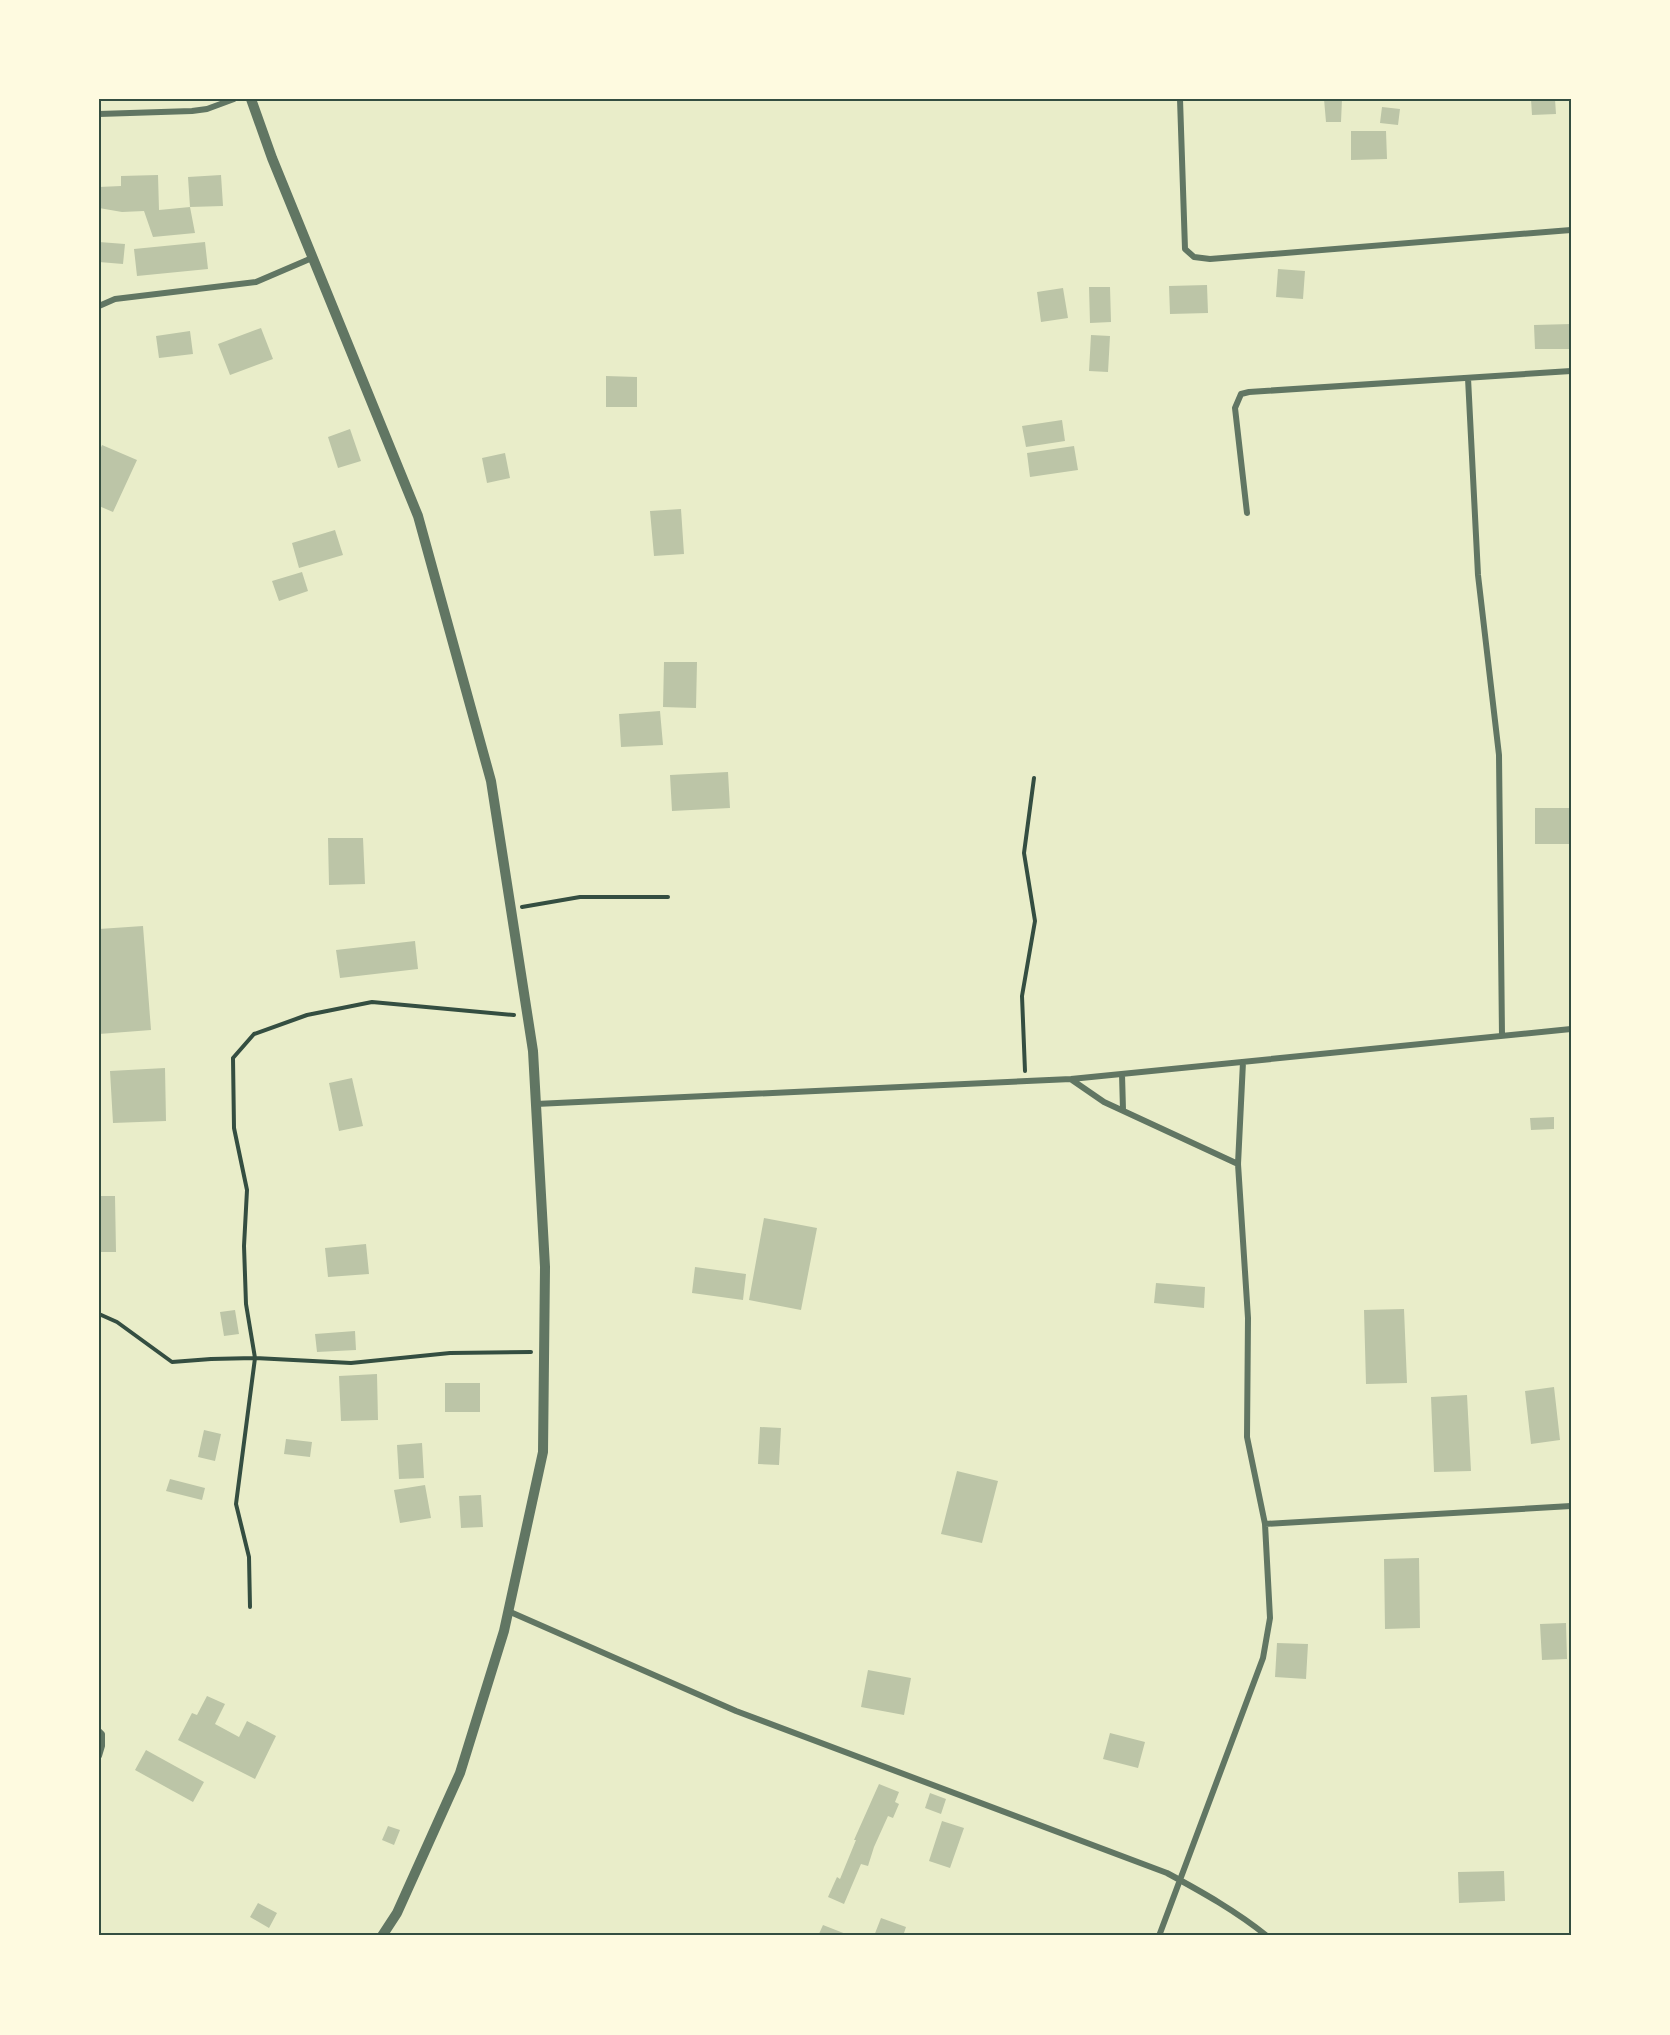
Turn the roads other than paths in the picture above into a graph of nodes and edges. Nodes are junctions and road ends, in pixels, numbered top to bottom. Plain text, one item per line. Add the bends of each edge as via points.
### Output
1 (234, 99) edge
2 (251, 99) edge
3 (1180, 99) edge
4 (99, 114) edge
5 (1571, 230) edge
6 (312, 258) junction
7 (99, 306) edge
8 (1571, 371) edge
9 (1468, 378) junction
10 (1247, 513) dead end
11 (1571, 1029) edge
12 (1502, 1036) junction
13 (1243, 1062) junction
14 (1122, 1074) junction
15 (1071, 1079) junction
16 (536, 1104) junction
17 (1123, 1110) junction
18 (1238, 1164) junction
19 (1571, 1506) edge
20 (1266, 1524) junction
21 (508, 1611) junction
22 (99, 1731) edge
23 (99, 1756) edge
24 (1179, 1880) junction
25 (382, 1936) edge
26 (1159, 1936) edge
27 (1267, 1936) edge

1 - 4 street via 192,111
2 - 6 street
3 - 5 street via 1185,249 1194,257
6 - 7 street via 256,282 115,299
6 - 16 street via 417,516 491,781 533,1051
8 - 9 street
9 - 10 street via 1240,394 1235,408
9 - 12 street via 1478,575 1499,755
11 - 12 street
12 - 13 street
13 - 14 street
13 - 18 street
14 - 15 street
14 - 17 street
15 - 16 street
15 - 17 street
16 - 21 street via 545,1267 543,1452
17 - 18 street
18 - 20 street via 1248,1318 1247,1437
19 - 20 street
20 - 24 street via 1270,1618 1263,1658
21 - 24 street via 736,1711
21 - 25 street via 460,1773 397,1913
22 - 23 street
24 - 26 street
24 - 27 street via 1216,1899

